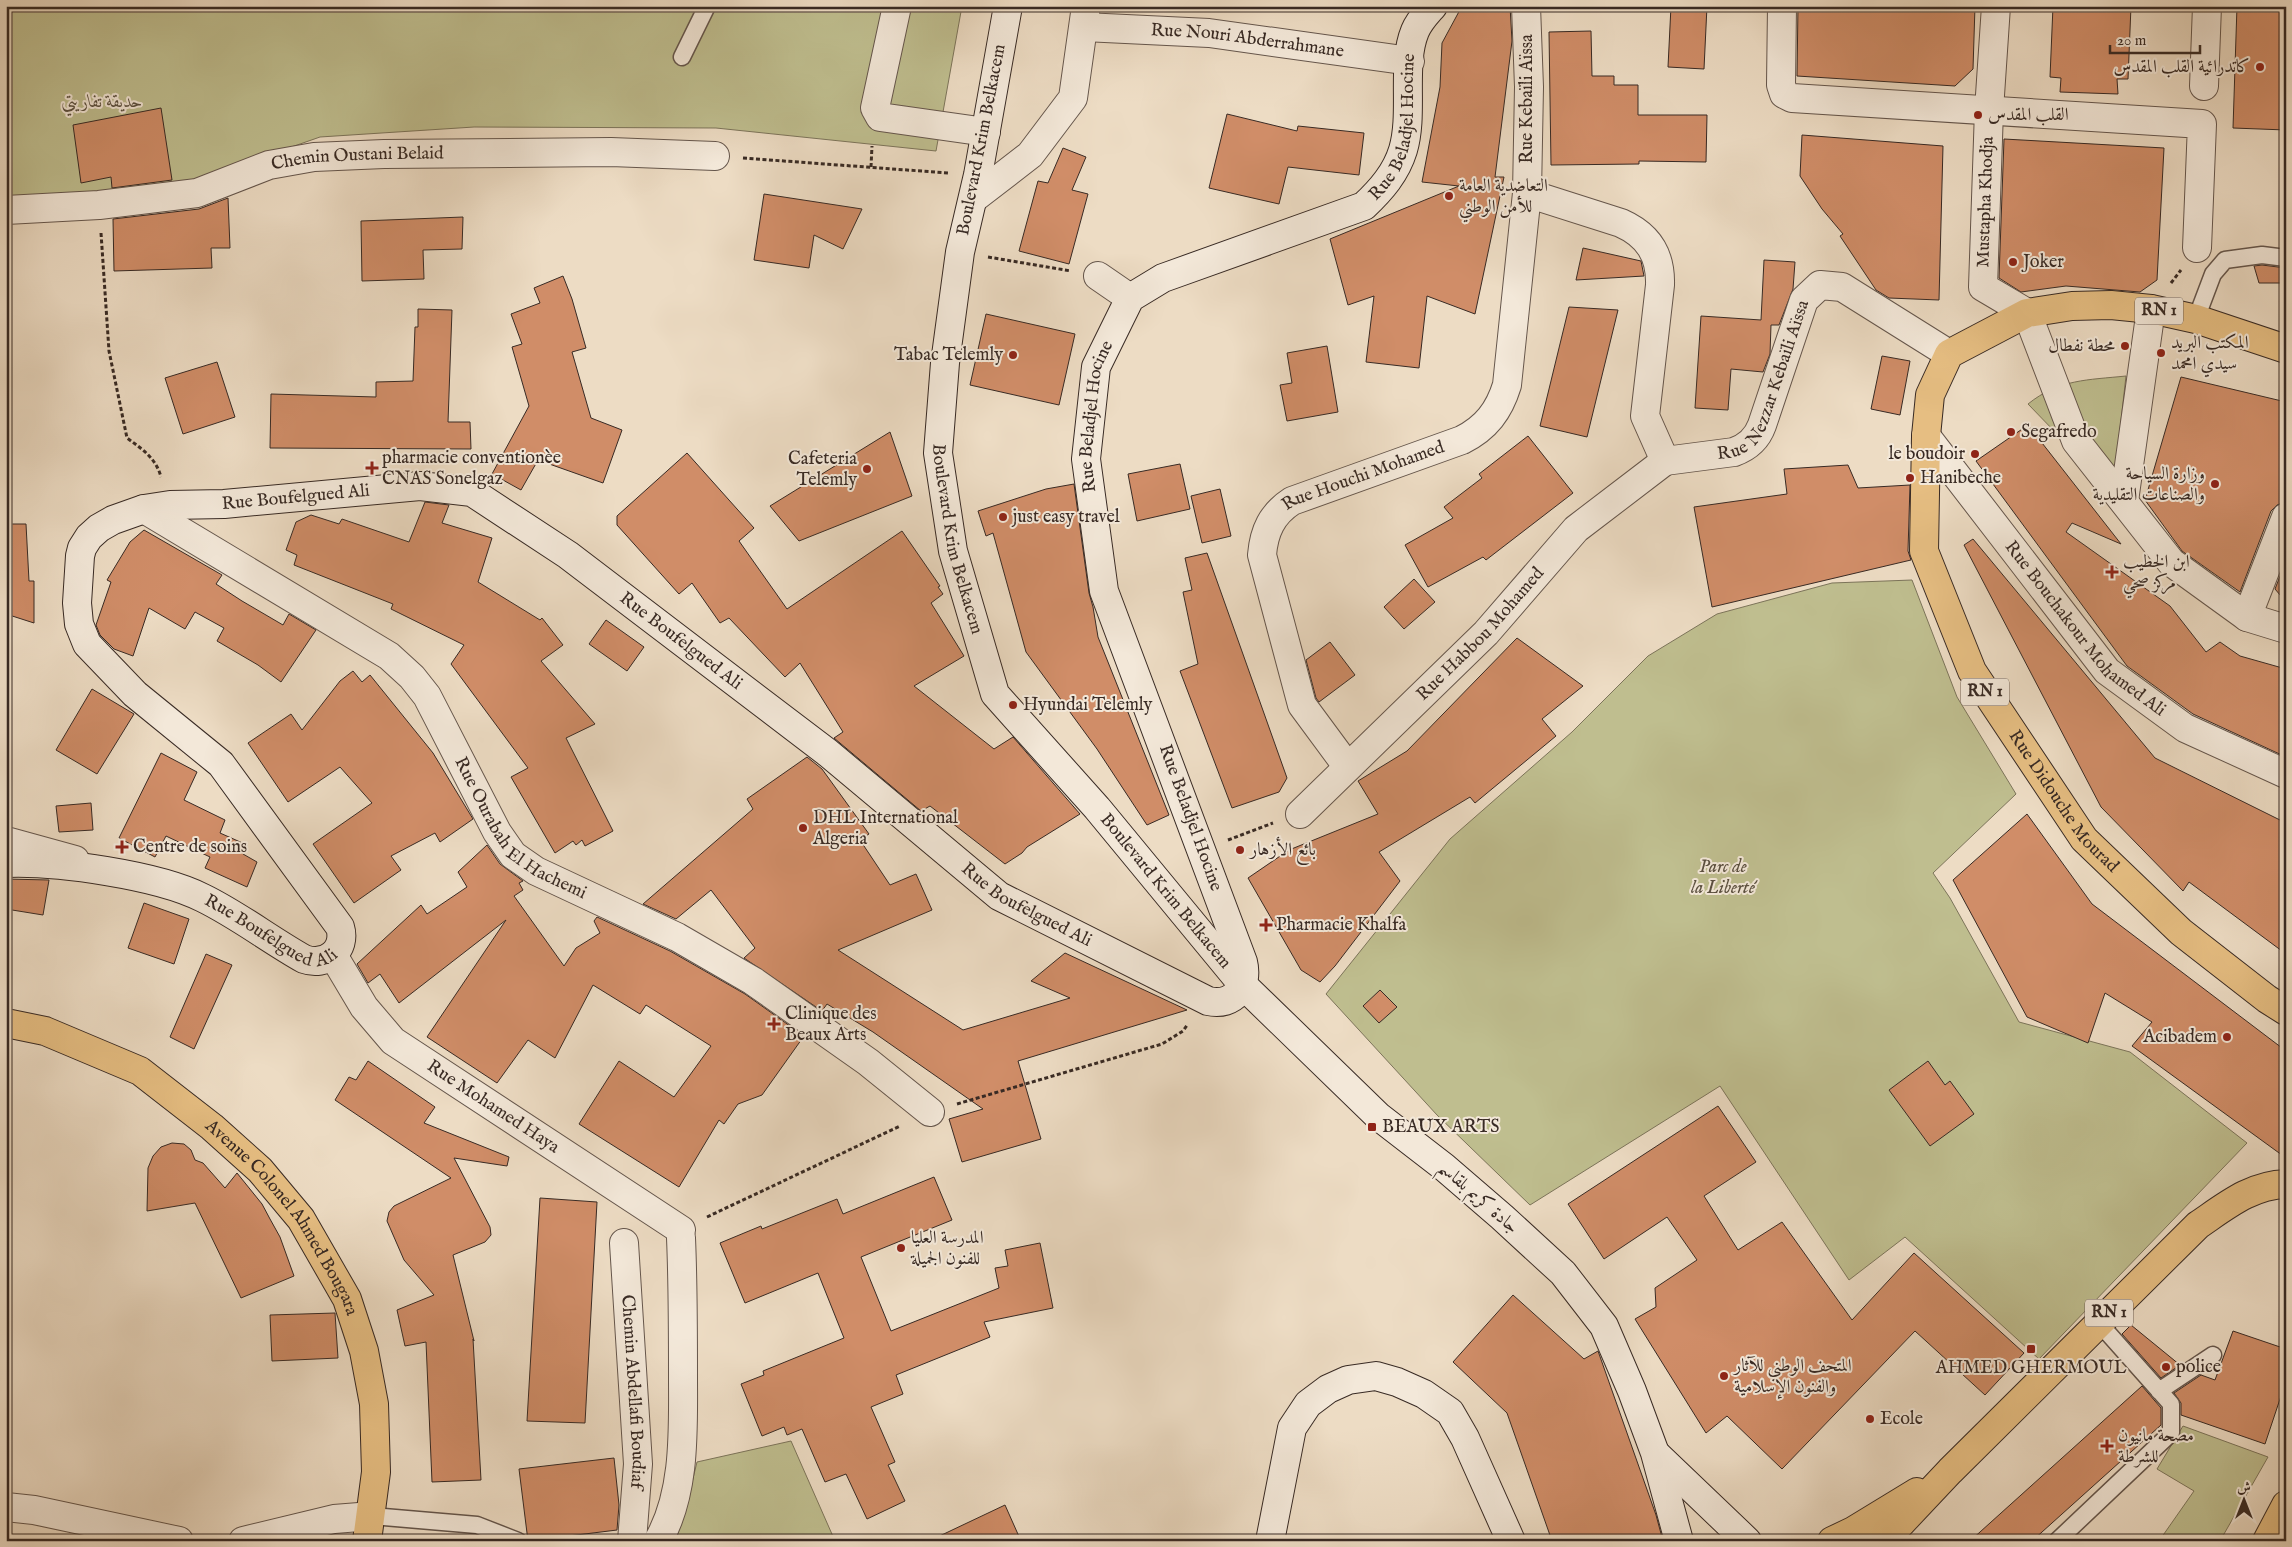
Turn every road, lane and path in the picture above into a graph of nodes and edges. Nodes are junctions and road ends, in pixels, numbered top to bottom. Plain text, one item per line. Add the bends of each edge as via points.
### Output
1 (707, 6) edge
2 (897, 6) edge
3 (1008, 6) edge
4 (1433, 6) edge
5 (1526, 6) edge
6 (1782, 6) edge
7 (1996, 6) edge
8 (2207, 6) edge
9 (1085, 17) edge
10 (682, 58) dead end
11 (1410, 61) junction
12 (2204, 86) dead end
13 (1989, 110) junction
14 (986, 132) junction
15 (715, 156) joint
16 (975, 187) junction
17 (1527, 193) junction
18 (99, 205) junction
19 (6, 210) edge
20 (2198, 248) joint
21 (960, 252) junction
22 (2286, 258) edge
23 (1098, 276) joint
24 (1130, 298) junction
25 (2151, 309) junction
26 (2027, 313) junction
27 (2196, 319) junction
28 (2286, 349) edge
29 (1949, 354) junction
30 (1926, 436) junction
31 (1665, 461) junction
32 (158, 466) dead end
33 (2124, 501) junction
34 (144, 510) junction
35 (2286, 517) edge
36 (2247, 617) junction
37 (2286, 629) edge
38 (1347, 766) junction
39 (2286, 774) edge
40 (1300, 814) joint
41 (6, 841) edge
42 (1201, 850) junction
43 (6, 863) edge
44 (132, 877) junction
45 (333, 955) junction
46 (1243, 985) junction
47 (2280, 1002) edge
48 (6, 1023) edge
49 (930, 1112) dead end
50 (2286, 1184) edge
51 (624, 1243) dead end
52 (2099, 1323) junction
53 (2213, 1355) dead end
54 (2159, 1391) junction
55 (1655, 1453) junction
56 (1950, 1471) junction
57 (2286, 1505) edge
58 (6, 1507) edge
59 (370, 1529) edge
60 (179, 1541) edge
61 (243, 1541) edge
62 (518, 1541) edge
63 (632, 1541) edge
64 (658, 1541) edge
65 (1270, 1541) edge
66 (1511, 1541) edge
67 (1679, 1541) edge
68 (1747, 1541) edge
69 (1832, 1541) edge
70 (1884, 1541) edge
71 (2057, 1541) edge
72 (2267, 1541) edge

1 - 10 lane
2 - 14 street via 875,108 880,117
3 - 14 street, Boulevard Krim Belkacem
4 - 11 street, Rue Beladjel Hocine via 1415,30
5 - 17 street, Rue Kebaïli Aïssa via 1529,87
6 - 13 street via 1781,85 1784,94 1792,98
7 - 13 street, Mustapha Khodja
8 - 12 street
9 - 11 street, Rue Nouri Abderrahmane
9 - 16 street via 1073,98 1030,155
11 - 24 street, Rue Beladjel Hocine via 1408,129 1403,151 1393,172 1364,206 1163,278
13 - 20 street via 2202,124
13 - 26 street, Mustapha Khodja via 1983,288
14 - 16 street, Boulevard Krim Belkacem
15 - 16 path
15 - 18 street, Chemin Oustani Belaid via 611,152 314,157 268,166 197,193
16 - 21 street, Boulevard Krim Belkacem
17 - 31 street via 1621,223 1652,247 1660,272 1660,285 1645,416
17 - 38 street, Rue Houchi Mohamed via 1506,385 1496,412 1475,434 1462,440 1292,501 1282,508 1266,529 1262,555 1302,705
18 - 19 street, Chemin Oustani Belaid
18 - 32 path via 108,351 127,438
20 - 25 path
21 - 23 path
21 - 46 street, Boulevard Krim Belkacem via 945,363 938,453 953,551 995,694 1097,808
22 - 27 lane via 2262,255 2225,260 2213,274
23 - 24 street
24 - 42 street, Rue Beladjel Hocine via 1096,367 1086,459 1104,591
25 - 26 main road, RN 1 via 2072,306
25 - 27 main road, RN 1
25 - 33 street
26 - 29 main road, RN 1
26 - 33 street via 2076,441
27 - 28 main road, RN 1
29 - 30 main road, Rue Didouche Mourad / RN 1 via 1930,396
29 - 31 street, Rue Nezzar Kebaïli Aïssa via 1842,287 1820,285 1804,300 1755,439 1734,452
30 - 39 street, Rue Bouchakour Mohamed Ali via 2107,671 2185,728
30 - 47 main road, Rue Didouche Mourad / RN 1 via 1924,551 1972,671 2084,839 2180,932
31 - 38 street, Rue Habbou Mohamed via 1576,529 1486,632
33 - 36 street via 2171,562
34 - 45 street, Rue Boufelgued Ali via 99,528 82,548 77,603 87,644 135,694 221,764 340,927 342,939
34 - 46 street, Rue Boufelgued Ali via 170,505 224,504 420,486 472,492 568,555 828,753 999,896 1208,1001 1231,1000
34 - 49 street, Rue Ourabah El Hachemi via 388,656 412,677 426,696 497,832 513,856 536,871 677,937 753,981 868,1062
35 - 36 street
36 - 37 street
38 - 40 street, Rue Habbou Mohamed
40 - 42 path
41 - 44 street
42 - 46 street, Rue Beladjel Hocine via 1243,962 1246,977
43 - 44 street, Rue Boufelgued Ali via 70,866
44 - 45 street, Rue Boufelgued Ali via 204,898 304,959 322,961
45 - 64 street, Rue Mohamed Haya via 364,1007 393,1041 681,1234 683,1417 677,1486
46 - 55 street, جادة كريم بلقاسم via 1378,1116 1502,1216 1563,1273 1604,1326
48 - 59 main road, Avenue Colonel Ahmed Bougara via 45,1031 140,1071 212,1127 260,1170 301,1218 346,1299 364,1351 374,1404 376,1472
50 - 52 main road, RN 1 via 2255,1189 2198,1225
51 - 63 street, Chemin Abdellafi Boudiaf via 638,1464
52 - 54 lane
52 - 56 main road, RN 1
53 - 54 lane
54 - 71 lane via 2171,1404 2171,1433
55 - 67 street, جادة كريم بلقاسم
55 - 68 street
56 - 69 main road, RN 1
56 - 70 main road, RN 1
57 - 72 main road
58 - 60 street
59 - 61 street via 334,1519
59 - 62 lane via 477,1525
65 - 66 street via 1292,1428 1308,1404 1328,1389 1348,1380 1376,1376 1424,1394 1450,1412

